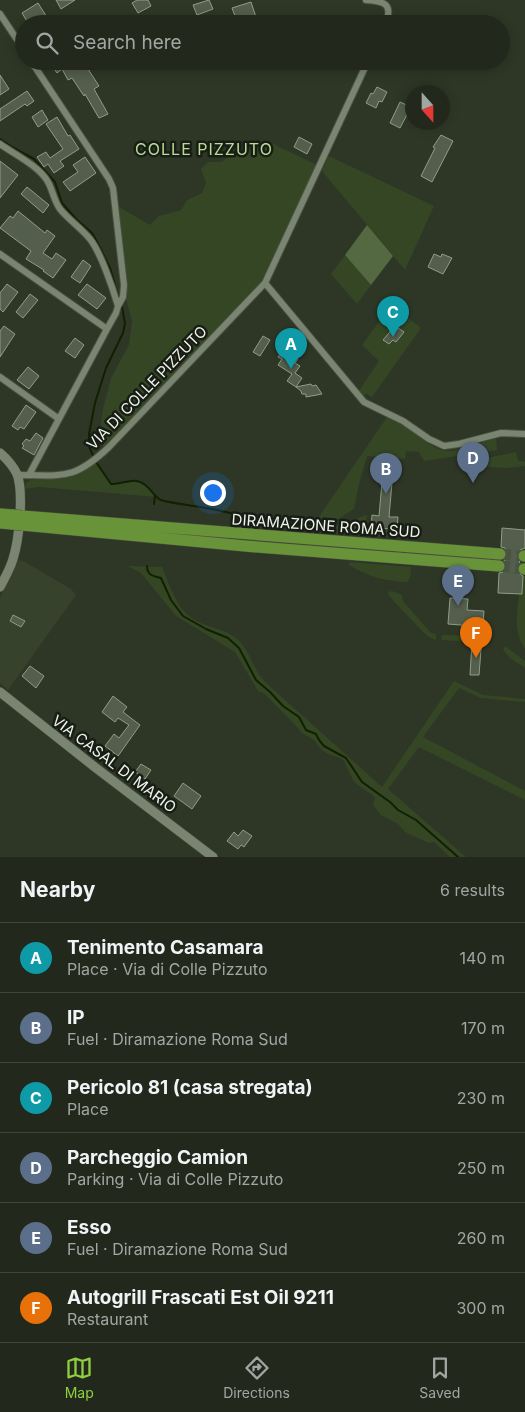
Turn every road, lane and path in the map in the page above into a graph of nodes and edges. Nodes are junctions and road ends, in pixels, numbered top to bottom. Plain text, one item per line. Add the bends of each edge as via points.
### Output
1 (366, 0) edge
2 (0, 14) edge
3 (387, 15) edge
4 (15, 36) edge
5 (37, 70) edge
6 (364, 70) edge
7 (0, 144) edge
8 (0, 254) edge
9 (265, 283) junction
10 (118, 306) junction
11 (107, 328) junction
12 (0, 378) edge
13 (59, 419) junction
14 (525, 434) edge
15 (0, 453) edge
16 (17, 475) junction
17 (28, 475) junction
18 (0, 514) edge
19 (17, 520) junction
20 (0, 523) edge
21 (500, 560) tunnel mouth
22 (0, 588) edge
23 (0, 692) edge
24 (213, 857) edge

1 - 3 street via 386,5
2 - 4 street
5 - 10 street via 113,188 124,286
6 - 9 street, VIA DI COLLE PIZZUTO
7 - 10 street via 43,175 60,209 92,242
8 - 11 street
9 - 14 street via 365,403 444,446 501,433
9 - 17 street, VIA DI COLLE PIZZUTO via 94,461 68,475
10 - 11 street
11 - 13 street
12 - 13 street
13 - 17 street
15 - 16 street
16 - 17 street, VIA DI COLLE PIZZUTO
16 - 22 street via 20,488 17,539
18 - 19 highway, DIRAMAZIONE ROMA SUD
19 - 20 highway, DIRAMAZIONE ROMA SUD
19 - 21 highway, DIRAMAZIONE ROMA SUD
23 - 24 street, VIA CASAL DI MARIO

